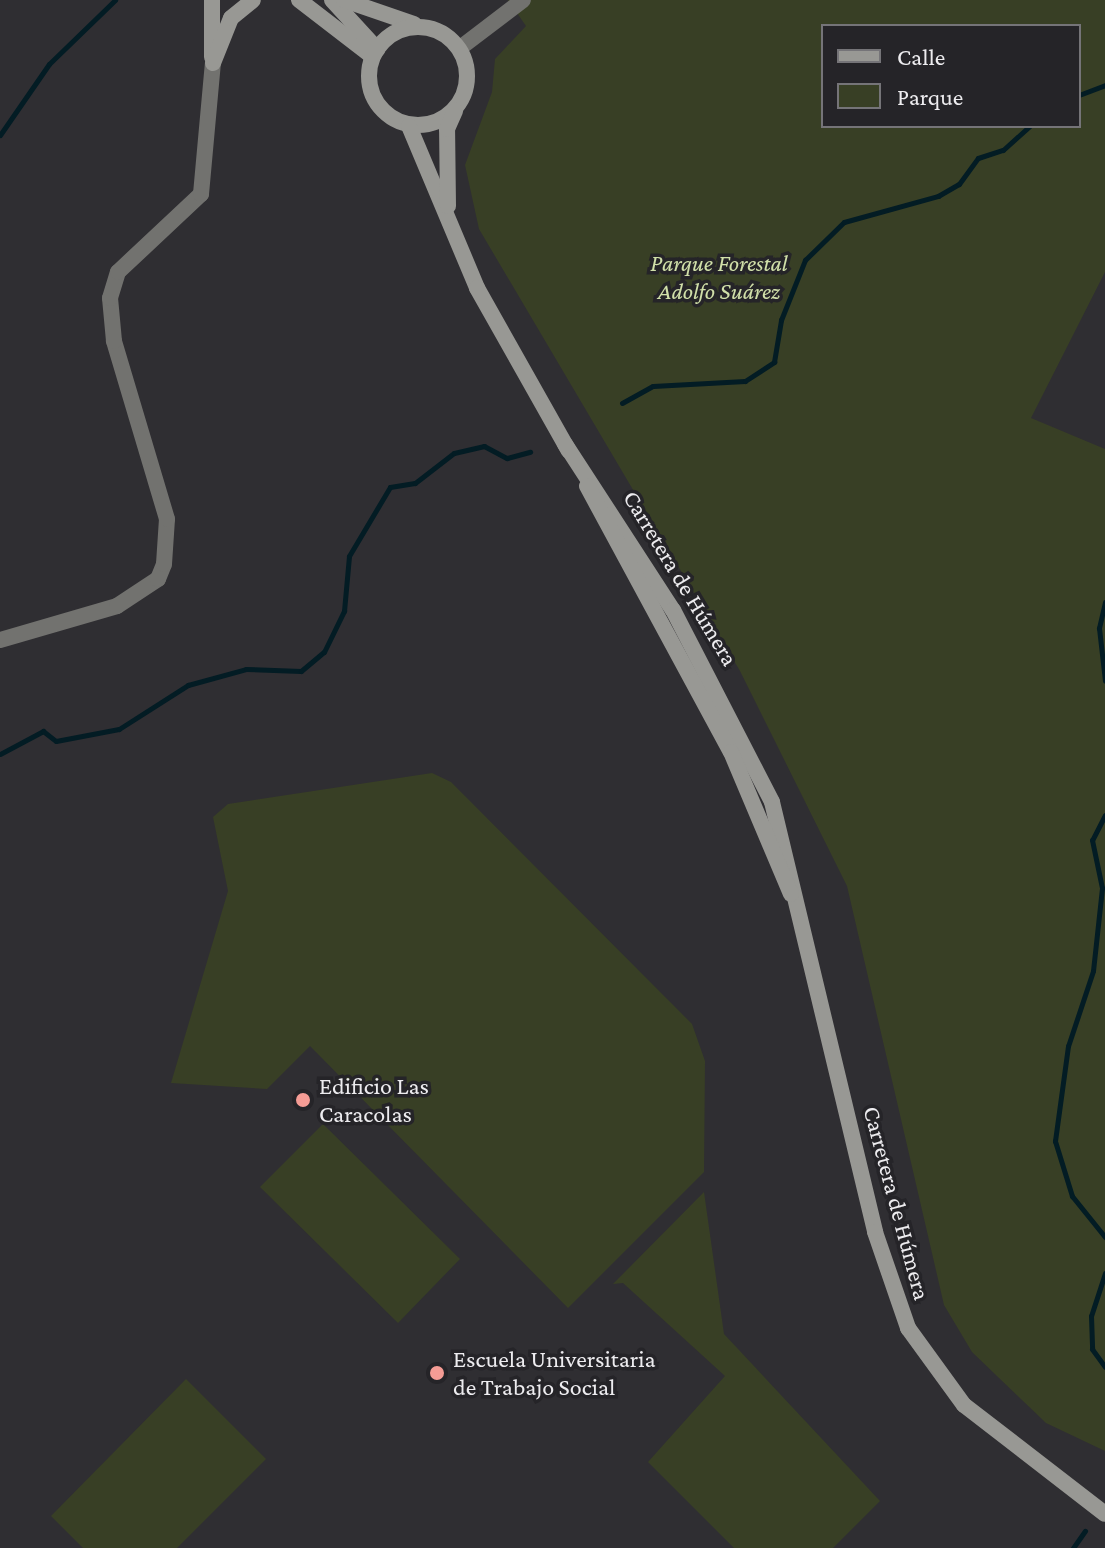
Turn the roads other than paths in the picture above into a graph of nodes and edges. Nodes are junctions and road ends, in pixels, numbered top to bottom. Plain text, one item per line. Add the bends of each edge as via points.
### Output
1 (212, 0) edge
2 (253, 0) edge
3 (299, 0) edge
4 (332, 0) edge
5 (344, 0) edge
6 (523, 0) edge
7 (420, 26) junction
8 (460, 48) junction
9 (375, 53) junction
10 (213, 63) junction
11 (459, 102) junction
12 (409, 126) junction
13 (449, 219) junction
14 (0, 640) edge
15 (1059, 1479) junction
16 (1105, 1501) edge
17 (1105, 1514) edge

1 - 10 main road
2 - 10 main road via 231,18
3 - 9 main road
4 - 9 main road
5 - 7 main road
6 - 8 street
7 - 8 main road
7 - 9 main road via 400,29
8 - 11 main road via 468,76
9 - 12 main road via 375,99
10 - 14 street via 201,194 118,272 110,298 114,341 167,519 164,564 158,579 117,606
11 - 12 main road via 443,118
11 - 13 main road, Carretera de Húmera via 447,129
12 - 13 main road, Carretera de Húmera
13 - 15 main road, Carretera de Húmera via 477,288 565,444 600,489 742,732 777,816 875,1232 908,1328 964,1405
15 - 16 main road, Carretera de Húmera
15 - 17 main road, Carretera de Húmera

